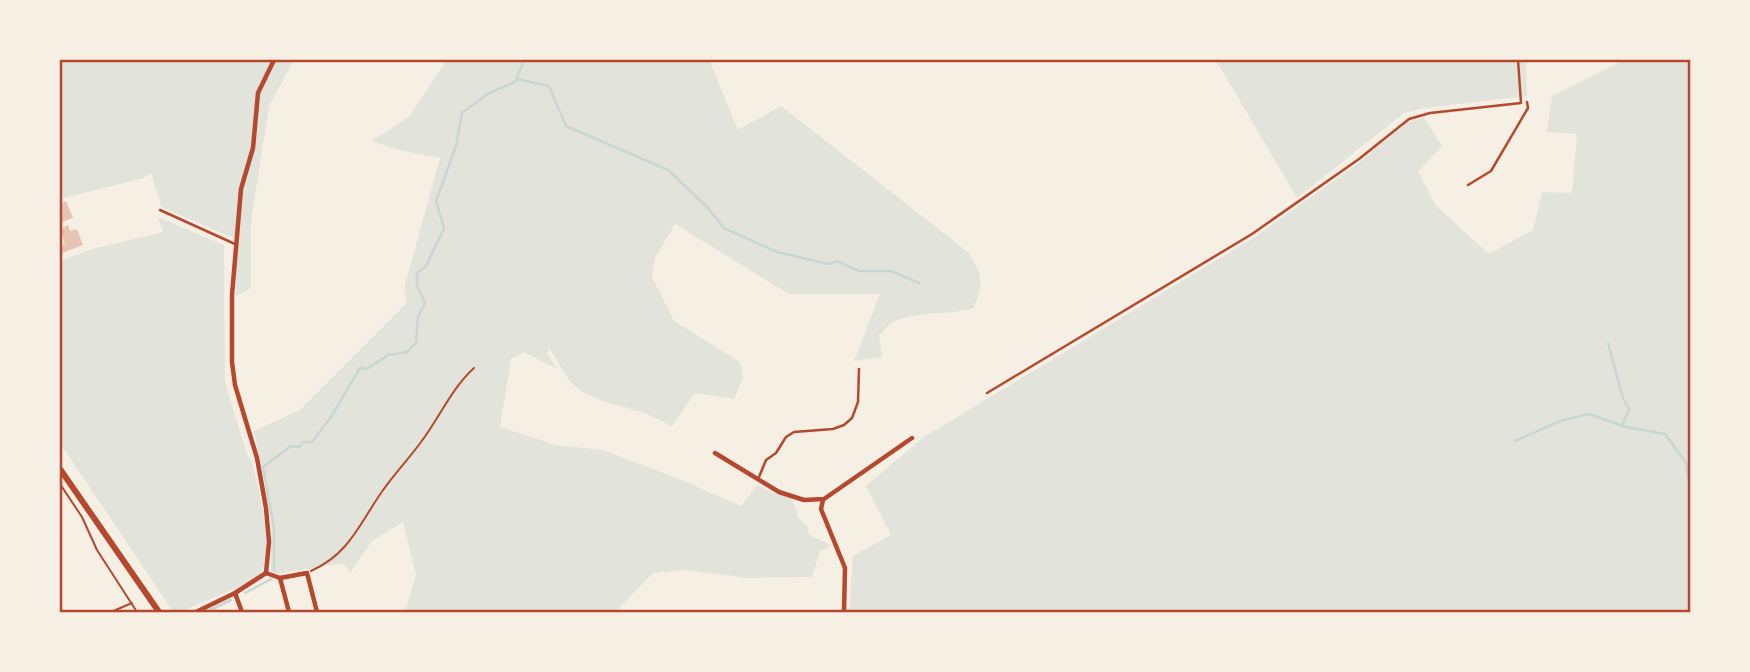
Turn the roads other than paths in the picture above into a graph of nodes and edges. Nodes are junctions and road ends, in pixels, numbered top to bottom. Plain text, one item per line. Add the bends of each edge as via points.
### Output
1 (274, 60) edge
2 (1518, 60) edge
3 (1527, 102) dead end
4 (1468, 186) dead end
5 (160, 211) dead end
6 (235, 244) junction
7 (859, 369) dead end
8 (987, 393) dead end
9 (912, 438) dead end
10 (715, 453) dead end
11 (60, 469) edge
12 (758, 479) junction
13 (824, 499) junction
14 (267, 573) junction
15 (280, 578) junction
16 (235, 593) junction
17 (159, 612) edge
18 (196, 612) edge
19 (242, 612) edge
20 (289, 612) edge
21 (317, 612) edge
22 (844, 612) edge

1 - 6 street via 258,93
2 - 8 lane via 1521,103 1409,119 1252,234
3 - 4 lane via 1528,108 1491,171
5 - 6 lane
6 - 14 street via 232,362 266,508
7 - 12 lane via 858,402 852,418 833,429 794,432 786,437 766,460
9 - 13 street
10 - 12 street
11 - 17 main road
12 - 13 street via 804,500
13 - 22 street via 821,509 845,568
14 - 15 street
14 - 16 street
15 - 20 street
15 - 21 street via 307,573
16 - 18 street
16 - 19 street

